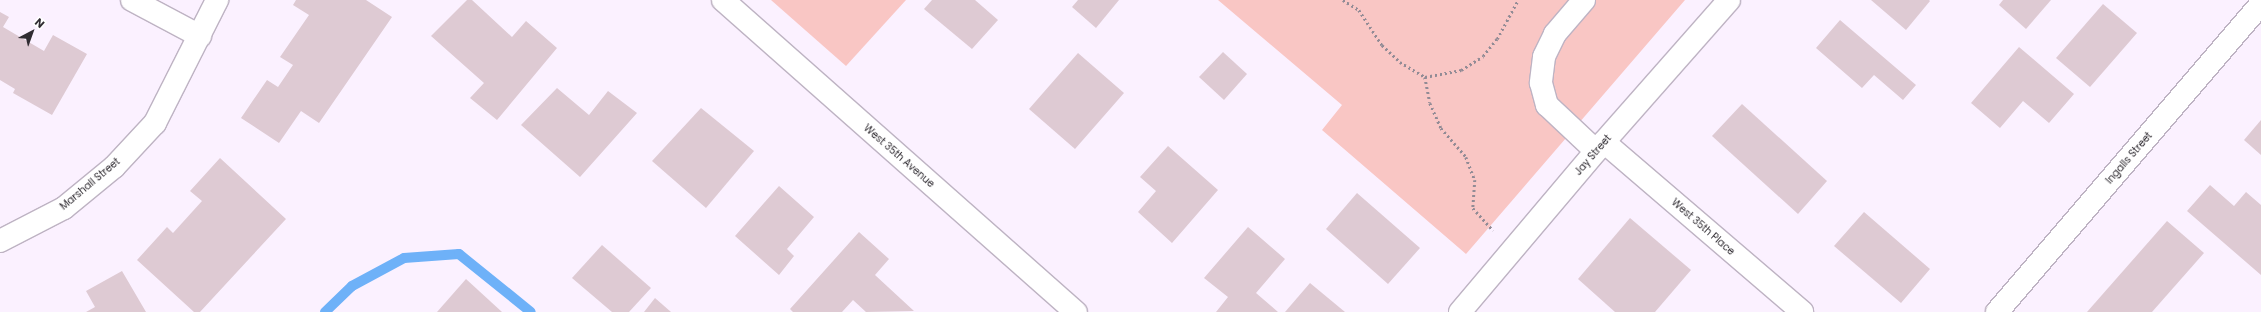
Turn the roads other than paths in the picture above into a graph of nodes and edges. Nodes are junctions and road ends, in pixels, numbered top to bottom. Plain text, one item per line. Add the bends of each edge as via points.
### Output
1 (132, 0) edge
2 (217, 0) edge
3 (723, 0) edge
4 (1584, 0) edge
5 (1730, 0) edge
6 (2261, 4) edge
7 (200, 36) junction
8 (1600, 147) junction
9 (0, 241) edge
10 (1076, 312) edge
11 (1460, 312) edge
12 (1802, 312) edge
13 (1997, 312) edge

1 - 7 street
2 - 7 street, Marshall Street
3 - 10 street, West 35th Avenue
4 - 8 street, West 35th Place via 1555,34 1544,57 1541,83 1547,105
5 - 8 street, Jay Street
6 - 13 street, Ingalls Street
7 - 9 street, Marshall Street via 155,123 114,167 64,208
8 - 11 street, Jay Street
8 - 12 street, West 35th Place

